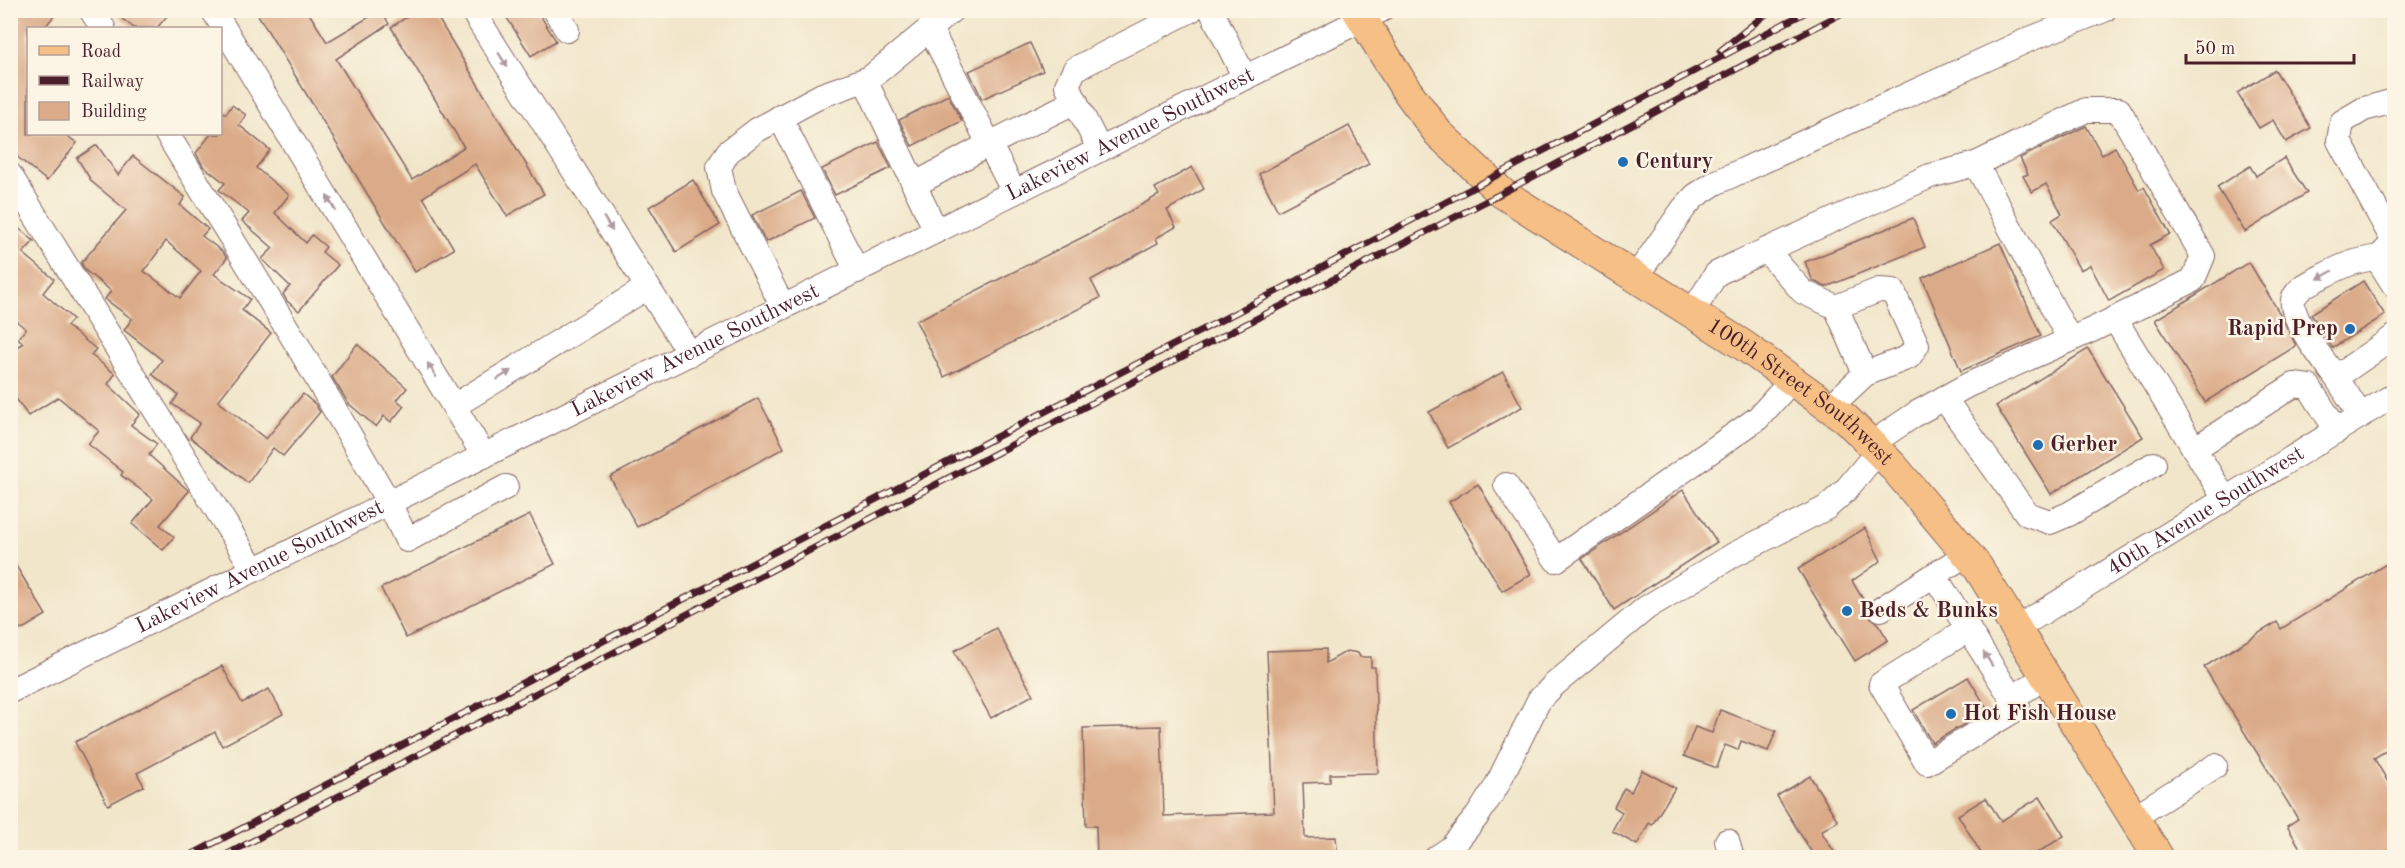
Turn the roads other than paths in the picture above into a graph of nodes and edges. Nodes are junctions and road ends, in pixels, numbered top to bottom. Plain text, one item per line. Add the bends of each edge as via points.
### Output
1 (91, 10) edge
2 (213, 10) edge
3 (472, 10) edge
4 (952, 10) edge
5 (1191, 10) edge
6 (1211, 10) edge
7 (2104, 10) edge
8 (1367, 13) edge
9 (102, 27) edge
10 (930, 29) junction
11 (1245, 78) junction
12 (865, 80) junction
13 (1076, 101) junction
14 (2394, 101) edge
15 (780, 117) junction
16 (168, 135) edge
17 (989, 144) junction
18 (1100, 150) junction
19 (1976, 164) junction
20 (10, 175) edge
21 (914, 185) junction
22 (1014, 192) junction
23 (936, 231) junction
24 (2390, 249) edge
25 (1766, 250) junction
26 (857, 271) junction
27 (1635, 278) junction
28 (2394, 285) edge
29 (648, 287) junction
30 (783, 307) junction
31 (1836, 307) junction
32 (1692, 313) junction
33 (2115, 319) junction
34 (2394, 337) edge
35 (2070, 339) junction
36 (690, 354) junction
37 (1865, 374) junction
38 (2336, 377) junction
39 (1793, 380) junction
40 (2394, 395) edge
41 (1944, 398) junction
42 (454, 406) junction
43 (1830, 407) junction
44 (2361, 416) junction
45 (2337, 431) junction
46 (1874, 447) junction
47 (2194, 449) junction
48 (484, 456) junction
49 (2154, 464) dead end
50 (1506, 485) dead end
51 (506, 487) dead end
52 (2225, 500) junction
53 (389, 503) junction
54 (1968, 554) junction
55 (254, 570) junction
56 (1935, 575) junction
57 (1881, 609) dead end
58 (2017, 628) junction
59 (1969, 629) junction
60 (2047, 676) junction
61 (10, 691) edge
62 (2012, 698) junction
63 (2215, 766) dead end
64 (2134, 817) junction
65 (1436, 858) edge
66 (2159, 858) edge

1 - 9 street
42 -> 2 street
3 -> 29 street
4 - 10 street
5 - 13 street via 1075,69 1067,85
6 - 11 street
7 - 27 street via 2030,39 1715,183 1684,208
8 - 11 street, Lakeview Avenue Southwest
8 - 27 main road, 100th Street Southwest via 1405,88 1438,133 1502,194
10 - 12 street
10 - 17 street
11 - 18 street, Lakeview Avenue Southwest
12 - 15 street via 822,95
12 - 21 street
13 - 17 street
13 - 18 street
14 - 24 street via 2364,109 2342,122 2339,141
15 - 26 street
15 - 30 street via 729,152 719,167 724,191
16 - 53 street
17 - 21 street
17 - 22 street
18 - 22 street, Lakeview Avenue Southwest
19 - 25 street via 1930,176
19 - 33 street via 2086,110 2119,110 2203,256 2193,280
19 - 35 street
20 - 55 street
21 - 23 street
22 - 23 street, Lakeview Avenue Southwest
23 - 26 street, Lakeview Avenue Southwest
24 - 28 street via 2380,263
24 -> 38 street via 2350,261 2304,285 2294,297 2292,303 2301,329
25 - 31 street via 1803,292
25 - 32 street via 1716,274
26 - 30 street, Lakeview Avenue Southwest
27 - 32 main road, 100th Street Southwest
29 - 36 street
42 -> 29 street
30 - 36 street, Lakeview Avenue Southwest
31 - 37 street
31 - 37 street via 1879,290 1893,291 1917,345 1908,357
32 - 39 main road, 100th Street Southwest
33 - 35 street
33 - 47 street
34 - 38 street
35 - 41 street
36 - 48 street, Lakeview Avenue Southwest
37 - 43 street
38 - 44 street
39 - 43 main road, 100th Street Southwest
39 - 50 street via 1758,418 1556,560
40 - 44 street, 40th Avenue Southwest
41 - 46 street
41 - 49 street via 2027,514 2050,522
42 - 48 street
43 - 46 main road, 100th Street Southwest
44 - 45 street, 40th Avenue Southwest
45 - 47 street via 2309,387 2294,386
45 - 52 street, 40th Avenue Southwest
46 - 54 main road, 100th Street Southwest
46 - 65 street via 1845,491 1826,508 1735,554 1646,608 1555,684 1539,700 1497,788 1451,848
47 - 52 street
48 - 53 street, Lakeview Avenue Southwest
51 - 53 street via 407,540
52 - 58 street, 40th Avenue Southwest
53 - 55 street, Lakeview Avenue Southwest
54 - 56 street
54 - 58 main road, 100th Street Southwest
55 - 61 street, Lakeview Avenue Southwest
56 - 57 street
56 - 59 street
58 - 60 main road, 100th Street Southwest
62 -> 59 street
59 - 62 street via 1881,684 1927,763 2018,708
60 - 62 street
60 - 64 main road, 100th Street Southwest
63 - 64 street
64 - 66 main road, 100th Street Southwest

